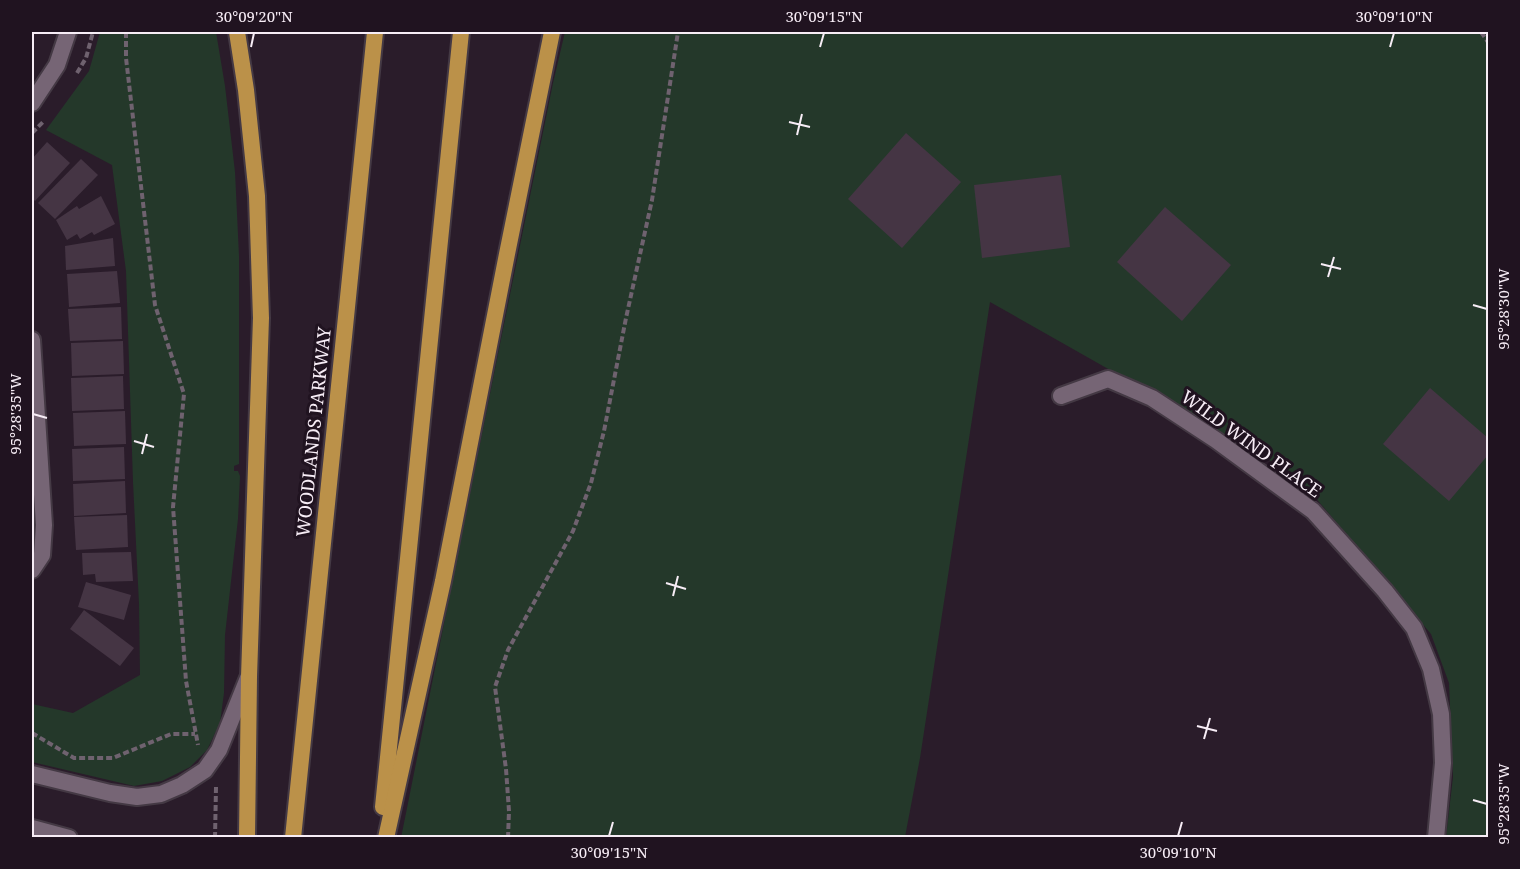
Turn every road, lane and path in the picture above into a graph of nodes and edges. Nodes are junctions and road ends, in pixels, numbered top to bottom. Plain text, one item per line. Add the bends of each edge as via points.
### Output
1 (68, 32) edge
2 (126, 32) edge
3 (237, 32) edge
4 (375, 32) edge
5 (461, 32) edge
6 (552, 32) edge
7 (678, 32) edge
8 (1481, 32) edge
9 (1488, 42) edge
10 (32, 103) edge
11 (32, 340) edge
12 (1061, 396) dead end
13 (32, 570) edge
14 (249, 677) junction
15 (32, 733) edge
16 (195, 734) junction
17 (205, 770) junction
18 (32, 774) edge
19 (32, 828) edge
20 (69, 837) edge
21 (215, 837) edge
22 (247, 837) edge
23 (292, 837) edge
24 (380, 837) edge
25 (386, 837) edge
26 (508, 837) edge
27 (1436, 837) edge

1 - 10 street via 57,65
2 - 16 path via 155,305 184,394 173,507 186,681
3 - 14 main road via 257,196 261,318
4 - 23 main road, WOODLANDS PARKWAY
5 - 24 main road
6 - 25 main road via 443,581
7 - 26 path via 652,200 591,483 573,531 508,650 495,687 506,769
8 - 9 path
11 - 13 street via 44,525 42,555
12 - 27 street, WILD WIND PLACE via 1108,379 1152,398 1313,511 1386,591 1414,628 1431,669 1441,714 1443,763
14 - 17 street via 219,750
14 - 22 main road
15 - 16 path via 74,758 113,758 171,734
16 - 17 path
17 - 18 street via 161,794 137,797
17 - 21 path via 216,788
19 - 20 street

